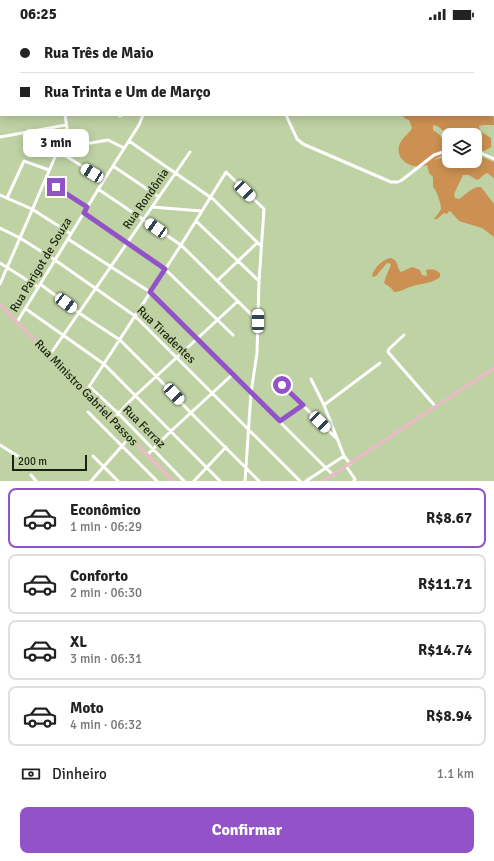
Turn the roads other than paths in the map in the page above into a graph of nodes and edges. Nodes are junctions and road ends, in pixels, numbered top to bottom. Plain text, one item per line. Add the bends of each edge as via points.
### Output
1 (65, 116) edge
2 (143, 116) edge
3 (286, 116) edge
4 (66, 125) junction
5 (0, 137) edge
6 (62, 141) junction
7 (129, 141) junction
8 (124, 148) junction
9 (58, 151) junction
10 (190, 152) dead end
11 (442, 152) edge
12 (482, 154) edge
13 (494, 159) edge
14 (113, 166) junction
15 (49, 170) junction
16 (175, 174) junction
17 (45, 180) junction
18 (104, 180) junction
19 (98, 189) junction
20 (0, 194) edge
21 (159, 197) junction
22 (7, 198) junction
23 (210, 198) junction
24 (87, 207) junction
25 (152, 207) junction
26 (32, 209) junction
27 (201, 210) junction
28 (84, 213) junction
29 (143, 220) junction
30 (196, 220) junction
31 (0, 228) edge
32 (71, 234) junction
33 (20, 238) junction
34 (68, 239) junction
35 (128, 242) junction
36 (257, 243) junction
37 (181, 245) junction
38 (261, 246) junction
39 (55, 260) junction
40 (238, 261) junction
41 (0, 263) edge
42 (111, 266) junction
43 (7, 268) junction
44 (165, 269) junction
45 (218, 280) junction
46 (259, 281) junction
47 (0, 284) edge
48 (39, 286) junction
49 (95, 289) junction
50 (150, 292) junction
51 (238, 301) junction
52 (0, 305) edge
53 (26, 309) junction
54 (79, 313) junction
55 (135, 316) junction
56 (218, 319) junction
57 (258, 321) junction
58 (17, 322) junction
59 (63, 335) junction
60 (233, 335) dead end
61 (404, 335) dead end
62 (197, 338) junction
63 (120, 340) junction
64 (49, 356) junction
65 (176, 357) junction
66 (104, 364) junction
67 (380, 364) dead end
68 (494, 368) edge
69 (233, 374) junction
70 (156, 376) junction
71 (312, 379) dead end
72 (282, 385) dead end
73 (90, 387) junction
74 (85, 393) junction
75 (212, 393) junction
76 (251, 393) junction
77 (136, 395) junction
78 (324, 404) junction
79 (303, 405) junction
80 (435, 406) junction
81 (88, 412) dead end
82 (118, 413) junction
83 (191, 413) junction
84 (112, 420) junction
85 (280, 421) junction
86 (249, 429) junction
87 (171, 431) junction
88 (129, 438) junction
89 (337, 439) junction
90 (0, 445) edge
91 (122, 446) junction
92 (226, 447) junction
93 (153, 448) junction
94 (147, 455) junction
95 (93, 456) dead end
96 (344, 456) junction
97 (27, 462) dead end
98 (350, 464) junction
99 (346, 466) junction
100 (104, 467) junction
101 (246, 467) junction
102 (207, 468) junction
103 (325, 468) junction
104 (31, 475) dead end
105 (333, 475) junction
106 (36, 481) edge
107 (91, 481) edge
108 (118, 481) edge
109 (157, 481) edge
110 (173, 481) edge
111 (184, 481) edge
112 (194, 481) edge
113 (220, 481) edge
114 (245, 481) edge
115 (259, 481) edge
116 (300, 481) edge
117 (306, 481) edge
118 (324, 481) edge
119 (354, 481) edge

1 - 4 street
2 - 7 street, Rua Parigot de Souza
3 - 11 street via 303,144 391,182 402,180 434,155
4 - 5 street
4 - 6 street
6 - 8 street via 85,143 108,140
6 - 9 street
7 - 8 street, Rua Parigot de Souza
7 - 16 street
8 - 14 street, Rua Parigot de Souza
9 - 15 street
9 - 18 street
10 - 16 street, Rua Rondônia
12 - 13 street
14 - 18 street, Rua Parigot de Souza
14 - 21 street
15 - 17 street
15 - 22 street via 24,161
16 - 21 street, Rua Rondônia
16 - 23 street
17 - 24 street
17 - 26 street
18 - 19 street, Rua Parigot de Souza
19 - 24 street, Rua Parigot de Souza
19 - 29 street
20 - 22 street
21 - 25 street, Rua Rondônia
22 - 26 street
23 - 27 street
23 - 36 street
23 - 38 street via 226,172 264,209
24 - 28 street, Rua Parigot de Souza
25 - 27 street
25 - 29 street, Rua Rondônia
26 - 32 street
26 - 33 street
27 - 30 street
28 - 32 street, Rua Parigot de Souza
28 - 35 street
29 - 35 street, Rua Rondônia
29 - 37 street
30 - 37 street
30 - 40 street
31 - 33 street, Rua Tiradentes
32 - 34 street, Rua Parigot de Souza
33 - 39 street, Rua Tiradentes
33 - 43 street
34 - 39 street, Rua Parigot de Souza
34 - 42 street
35 - 42 street, Rua Rondônia
35 - 44 street
36 - 38 street
36 - 40 street
37 - 44 street
37 - 45 street
38 - 46 street
39 - 48 street, Rua Parigot de Souza
39 - 49 street, Rua Tiradentes
40 - 45 street
40 - 46 street
41 - 43 street
42 - 49 street, Rua Rondônia
42 - 50 street
43 - 47 street
43 - 48 street
44 - 50 street
44 - 56 street
45 - 51 street
46 - 57 street
48 - 53 street, Rua Parigot de Souza
48 - 54 street
49 - 54 street, Rua Rondônia
49 - 55 street, Rua Tiradentes
50 - 55 street
50 - 62 street
51 - 56 street
51 - 57 street
52 - 58 main road, Rua Ministro Gabriel Passos
53 - 58 street, Rua Parigot de Souza
53 - 59 street
54 - 59 street, Rua Rondônia
54 - 63 street
55 - 63 street
55 - 65 street, Rua Tiradentes
56 - 60 street
56 - 62 street
57 - 76 street via 257,353
58 - 64 main road, Rua Ministro Gabriel Passos
59 - 64 street, Rua Rondônia
59 - 66 street
61 - 80 street via 388,349 388,352
62 - 65 street
62 - 69 street
63 - 66 street
63 - 70 street
64 - 74 main road, Rua Ministro Gabriel Passos
65 - 70 street
65 - 75 street, Rua Tiradentes
66 - 73 street
66 - 77 street
67 - 78 street
68 - 80 main road
69 - 75 street
69 - 76 street
70 - 77 street
70 - 83 street
71 - 78 street
72 - 79 street
73 - 74 street
73 - 82 street, Rua Ferraz
74 - 84 main road, Rua Ministro Gabriel Passos
75 - 83 street
75 - 86 street, Rua Tiradentes
76 - 85 street
76 - 86 street
77 - 82 street
77 - 87 street
78 - 89 street
79 - 85 street
79 - 89 street
80 - 98 main road
81 - 91 street
82 - 84 street
82 - 93 street, Rua Ferraz
83 - 87 street
83 - 92 street
84 - 88 main road, Rua Ministro Gabriel Passos
85 - 103 street
86 - 101 street
86 - 116 street, Rua Tiradentes
87 - 93 street
87 - 102 street
88 - 91 street
88 - 94 main road, Rua Ministro Gabriel Passos
89 - 96 street
90 - 97 street
91 - 100 street
91 - 109 street
92 - 101 street
92 - 102 street
93 - 94 street
93 - 111 street, Rua Ferraz
94 - 110 main road, Rua Ministro Gabriel Passos
95 - 100 street
96 - 98 street
96 - 103 street
98 - 99 main road
99 - 105 main road
99 - 119 street via 354,476
100 - 107 street
100 - 108 street
101 - 114 street
101 - 115 street
102 - 112 street
102 - 113 street
103 - 105 street
103 - 117 street
104 - 106 street
105 - 118 main road

